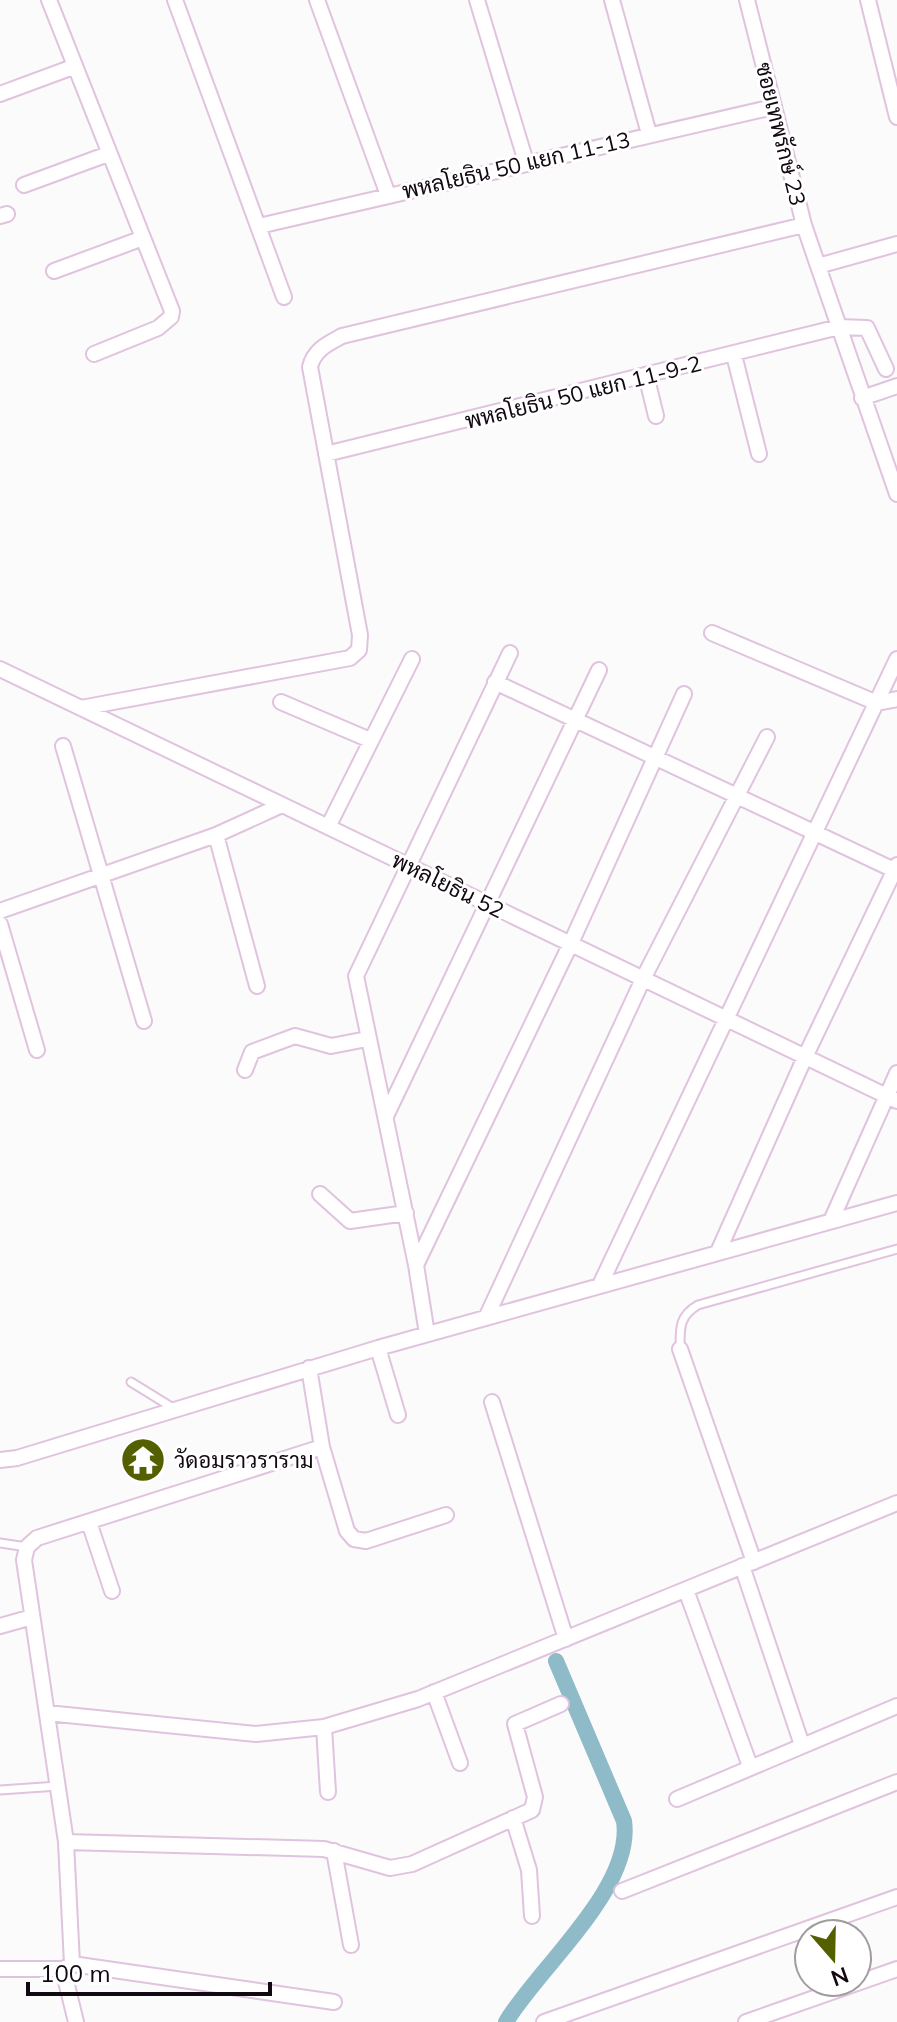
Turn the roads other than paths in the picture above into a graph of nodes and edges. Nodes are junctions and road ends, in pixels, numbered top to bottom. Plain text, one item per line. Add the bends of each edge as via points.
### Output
1 (49, 0) edge
2 (175, 0) edge
3 (317, 0) edge
4 (477, 0) edge
5 (612, 0) edge
6 (747, 0) edge
7 (868, 0) edge
8 (73, 67) junction
9 (0, 94) edge
10 (773, 107) junction
11 (897, 117) edge
12 (649, 134) junction
13 (108, 154) junction
14 (526, 162) junction
15 (24, 185) dead end
16 (388, 195) junction
17 (804, 225) junction
18 (259, 226) junction
19 (143, 238) junction
20 (897, 244) edge
21 (818, 266) junction
22 (54, 271) dead end
23 (284, 297) dead end
24 (839, 327) junction
25 (94, 354) dead end
26 (734, 355) junction
27 (886, 369) dead end
28 (646, 375) junction
29 (897, 386) edge
30 (862, 398) junction
31 (656, 416) dead end
32 (326, 454) junction
33 (759, 454) dead end
34 (894, 475) edge
35 (897, 494) edge
36 (712, 633) dead end
37 (510, 653) dead end
38 (412, 659) dead end
39 (897, 659) edge
40 (0, 669) edge
41 (599, 670) dead end
42 (495, 682) junction
43 (684, 694) dead end
44 (897, 699) edge
45 (281, 702) dead end
46 (877, 703) junction
47 (81, 708) junction
48 (574, 723) junction
49 (767, 737) dead end
50 (370, 740) junction
51 (63, 746) dead end
52 (655, 758) junction
53 (739, 797) junction
54 (282, 805) junction
55 (328, 827) junction
56 (812, 833) junction
57 (216, 835) junction
58 (410, 867) junction
59 (896, 868) edge
60 (101, 877) junction
61 (490, 905) junction
62 (0, 911) edge
63 (0, 924) edge
64 (571, 943) junction
65 (643, 979) junction
66 (257, 986) dead end
67 (725, 1018) junction
68 (144, 1021) dead end
69 (367, 1039) junction
70 (37, 1050) dead end
71 (805, 1057) junction
72 (245, 1070) dead end
73 (897, 1073) edge
74 (892, 1098) edge
75 (386, 1116) junction
76 (320, 1194) dead end
77 (897, 1203) edge
78 (406, 1213) junction
79 (831, 1221) junction
80 (897, 1249) edge
81 (718, 1252) junction
82 (416, 1265) junction
83 (600, 1285) junction
84 (486, 1318) junction
85 (427, 1334) junction
86 (378, 1348) junction
87 (680, 1349) joint
88 (309, 1368) junction
89 (131, 1382) dead end
90 (492, 1402) dead end
91 (175, 1410) junction
92 (398, 1415) dead end
93 (322, 1447) junction
94 (0, 1460) edge
95 (897, 1503) edge
96 (446, 1515) dead end
97 (89, 1522) junction
98 (0, 1543) edge
99 (27, 1547) junction
100 (748, 1564) junction
101 (686, 1590) junction
102 (112, 1591) dead end
103 (32, 1617) junction
104 (0, 1626) edge
105 (566, 1639) junction
106 (434, 1692) junction
107 (561, 1704) dead end
108 (897, 1706) edge
109 (47, 1713) junction
110 (324, 1727) junction
111 (802, 1745) junction
112 (460, 1763) dead end
113 (750, 1766) junction
114 (897, 1782) edge
115 (58, 1786) junction
116 (0, 1790) edge
117 (328, 1792) dead end
118 (677, 1799) dead end
119 (513, 1818) junction
120 (66, 1842) junction
121 (334, 1851) junction
122 (622, 1891) dead end
123 (897, 1897) edge
124 (532, 1916) dead end
125 (351, 1945) dead end
126 (67, 1967) junction
127 (0, 1969) edge
128 (897, 1969) edge
129 (334, 2002) dead end
130 (589, 2015) edge
131 (76, 2022) edge
132 (544, 2022) edge
133 (746, 2022) edge

1 - 8 street
2 - 18 street
3 - 16 street
4 - 14 street
5 - 12 street
6 - 10 street, ซอยเทพรักษ์ 23
7 - 11 street
8 - 9 street
8 - 13 street
10 - 12 street, พหลโยธิน 50 แยก 11-13
10 - 17 street, ซอยเทพรักษ์ 23
12 - 14 street, พหลโยธิน 50 แยก 11-13
13 - 15 street
13 - 19 street
14 - 16 street, พหลโยธิน 50 แยก 11-13
16 - 18 street, พหลโยธิน 50 แยก 11-13
17 - 21 street, ซอยเทพรักษ์ 23
17 - 32 street via 342,336 319,350 310,367
18 - 23 street
19 - 22 street
19 - 25 street via 171,317 158,328
20 - 21 street
21 - 24 street, ซอยเทพรักษ์ 23
24 - 26 street, พหลโยธิน 50 แยก 11-9-2
24 - 27 street via 867,328
24 - 30 street, ซอยเทพรักษ์ 23
26 - 28 street, พหลโยธิน 50 แยก 11-9-2
26 - 33 street
28 - 31 street
28 - 32 street, พหลโยธิน 50 แยก 11-9-2
29 - 30 street
30 - 34 street, ซอยเทพรักษ์ 23
32 - 47 street via 360,635 356,654
34 - 35 street, ซอยเทพรักษ์ 23
36 - 46 street
37 - 42 street
38 - 50 street
39 - 46 street
40 - 47 street, พหลโยธิน 52
41 - 48 street
42 - 48 street
42 - 58 street
43 - 52 street
44 - 46 street
45 - 50 street
46 - 56 street
47 - 54 street, พหลโยธิน 52
48 - 52 street
48 - 61 street
49 - 53 street
50 - 55 street
51 - 60 street
52 - 53 street
52 - 64 street
53 - 56 street
53 - 65 street
54 - 55 street, พหลโยธิน 52
54 - 57 street
55 - 58 street, พหลโยธิน 52
56 - 59 street
56 - 67 street
57 - 60 street
57 - 66 street
58 - 61 street, พหลโยธิน 52
58 - 69 street via 356,976
59 - 71 street
60 - 62 street
60 - 68 street
61 - 64 street, พหลโยธิน 52
61 - 75 street
63 - 70 street
64 - 65 street, พหลโยธิน 52
64 - 82 street
65 - 67 street, พหลโยธิน 52
65 - 84 street
67 - 71 street, พหลโยธิน 52
67 - 83 street
69 - 72 street via 331,1046 284,1038 252,1052
69 - 75 street
71 - 74 street, พหลโยธิน 52
71 - 81 street
73 - 74 street
74 - 79 street
75 - 78 street
76 - 78 street via 350,1221
77 - 79 street
78 - 82 street
79 - 81 street
80 - 87 lane via 698,1305 685,1312 680,1324
81 - 83 street
82 - 85 street
83 - 84 street
84 - 85 street
85 - 86 street
86 - 88 street
86 - 92 street
87 - 100 street
88 - 91 street
88 - 93 street
89 - 91 lane
90 - 105 street
91 - 94 street
93 - 96 street via 354,1539 366,1541
93 - 97 street
95 - 100 street
97 - 99 street via 37,1538
97 - 102 street
98 - 99 lane
99 - 103 street
100 - 101 street
100 - 111 street
101 - 105 street
101 - 113 street
103 - 104 street
103 - 109 street
105 - 106 street
106 - 110 street
106 - 112 street
107 - 119 street via 515,1724 536,1804
108 - 111 street
109 - 110 street via 256,1734
109 - 115 street
110 - 117 street
111 - 113 street
113 - 118 street
114 - 122 street
115 - 116 lane
115 - 120 street
119 - 121 street via 412,1864 390,1868
119 - 124 street via 529,1870
120 - 121 street
120 - 126 street
121 - 125 street
123 - 130 street
126 - 127 street
126 - 129 street
126 - 131 street
128 - 133 street
130 - 132 street

